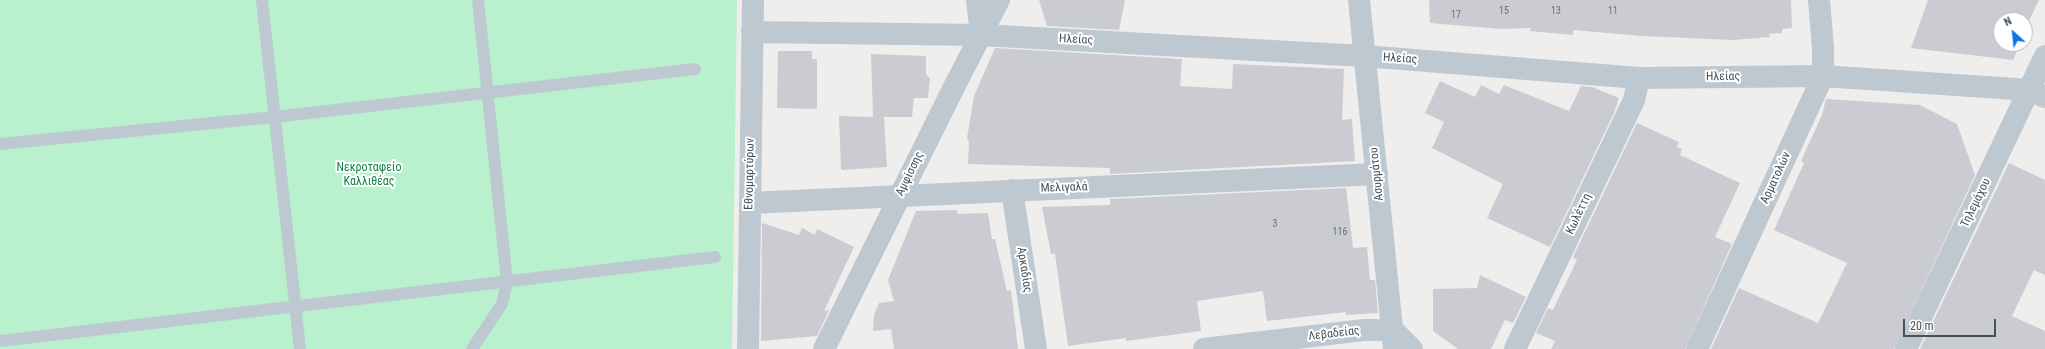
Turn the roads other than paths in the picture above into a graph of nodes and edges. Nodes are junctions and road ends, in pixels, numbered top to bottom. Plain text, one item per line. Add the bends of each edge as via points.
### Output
1 (262, 0) edge
2 (478, 0) edge
3 (753, 0) edge
4 (977, 0) edge
5 (999, 0) edge
6 (1359, 0) edge
7 (1819, 0) edge
8 (752, 32) junction
9 (981, 35) junction
10 (1364, 56) junction
11 (2045, 56) edge
12 (695, 69) dead end
13 (1823, 76) junction
14 (1639, 78) junction
15 (489, 93) junction
16 (2038, 93) edge
17 (274, 117) junction
18 (0, 144) edge
19 (1377, 174) junction
20 (1012, 190) junction
21 (899, 196) junction
22 (750, 203) junction
23 (715, 257) dead end
24 (507, 282) junction
25 (295, 306) junction
26 (1394, 339) edge
27 (0, 341) edge
28 (300, 349) edge
29 (472, 349) edge
30 (748, 349) edge
31 (824, 349) edge
32 (1036, 349) edge
33 (1204, 349) edge
34 (1412, 349) edge
35 (1515, 349) edge
36 (1697, 349) edge
37 (1906, 349) edge

1 - 17 lane
2 - 15 lane
3 - 8 street, Εθνομαρτύρων
4 - 9 street
5 - 9 street, Αμφίσσης
6 - 10 street, Ασυρμάτου
7 - 13 street, Αρματολών
8 - 9 street, Ηλείας
8 - 22 street, Εθνομαρτύρων
9 - 10 street, Ηλείας
9 - 21 street, Αμφίσσης
10 - 14 street, Ηλείας
10 - 19 street, Ασυρμάτου
11 - 16 street, Τηλεμάχου
12 - 15 lane
13 - 14 street, Ηλείας
13 - 16 street, Ηλείας
13 - 36 street, Αρματολών
14 - 35 street, Κωλέττη via 1634,100
15 - 17 lane
15 - 24 lane
16 - 37 street, Τηλεμάχου
17 - 18 lane
17 - 25 lane
19 - 20 street, Μελιγαλά
19 - 26 street, Ασυρμάτου
20 - 21 street, Μελιγαλά
20 - 32 street, Αρκαδίας
21 - 22 street, Μελιγαλά
21 - 31 street, Αμφίσσης
22 - 30 street, Εθνομαρτύρων
23 - 24 lane
24 - 25 lane
24 - 29 lane via 502,304
25 - 27 lane
25 - 28 lane
26 - 33 street, Λεβαδείας via 1364,330
26 - 34 street

